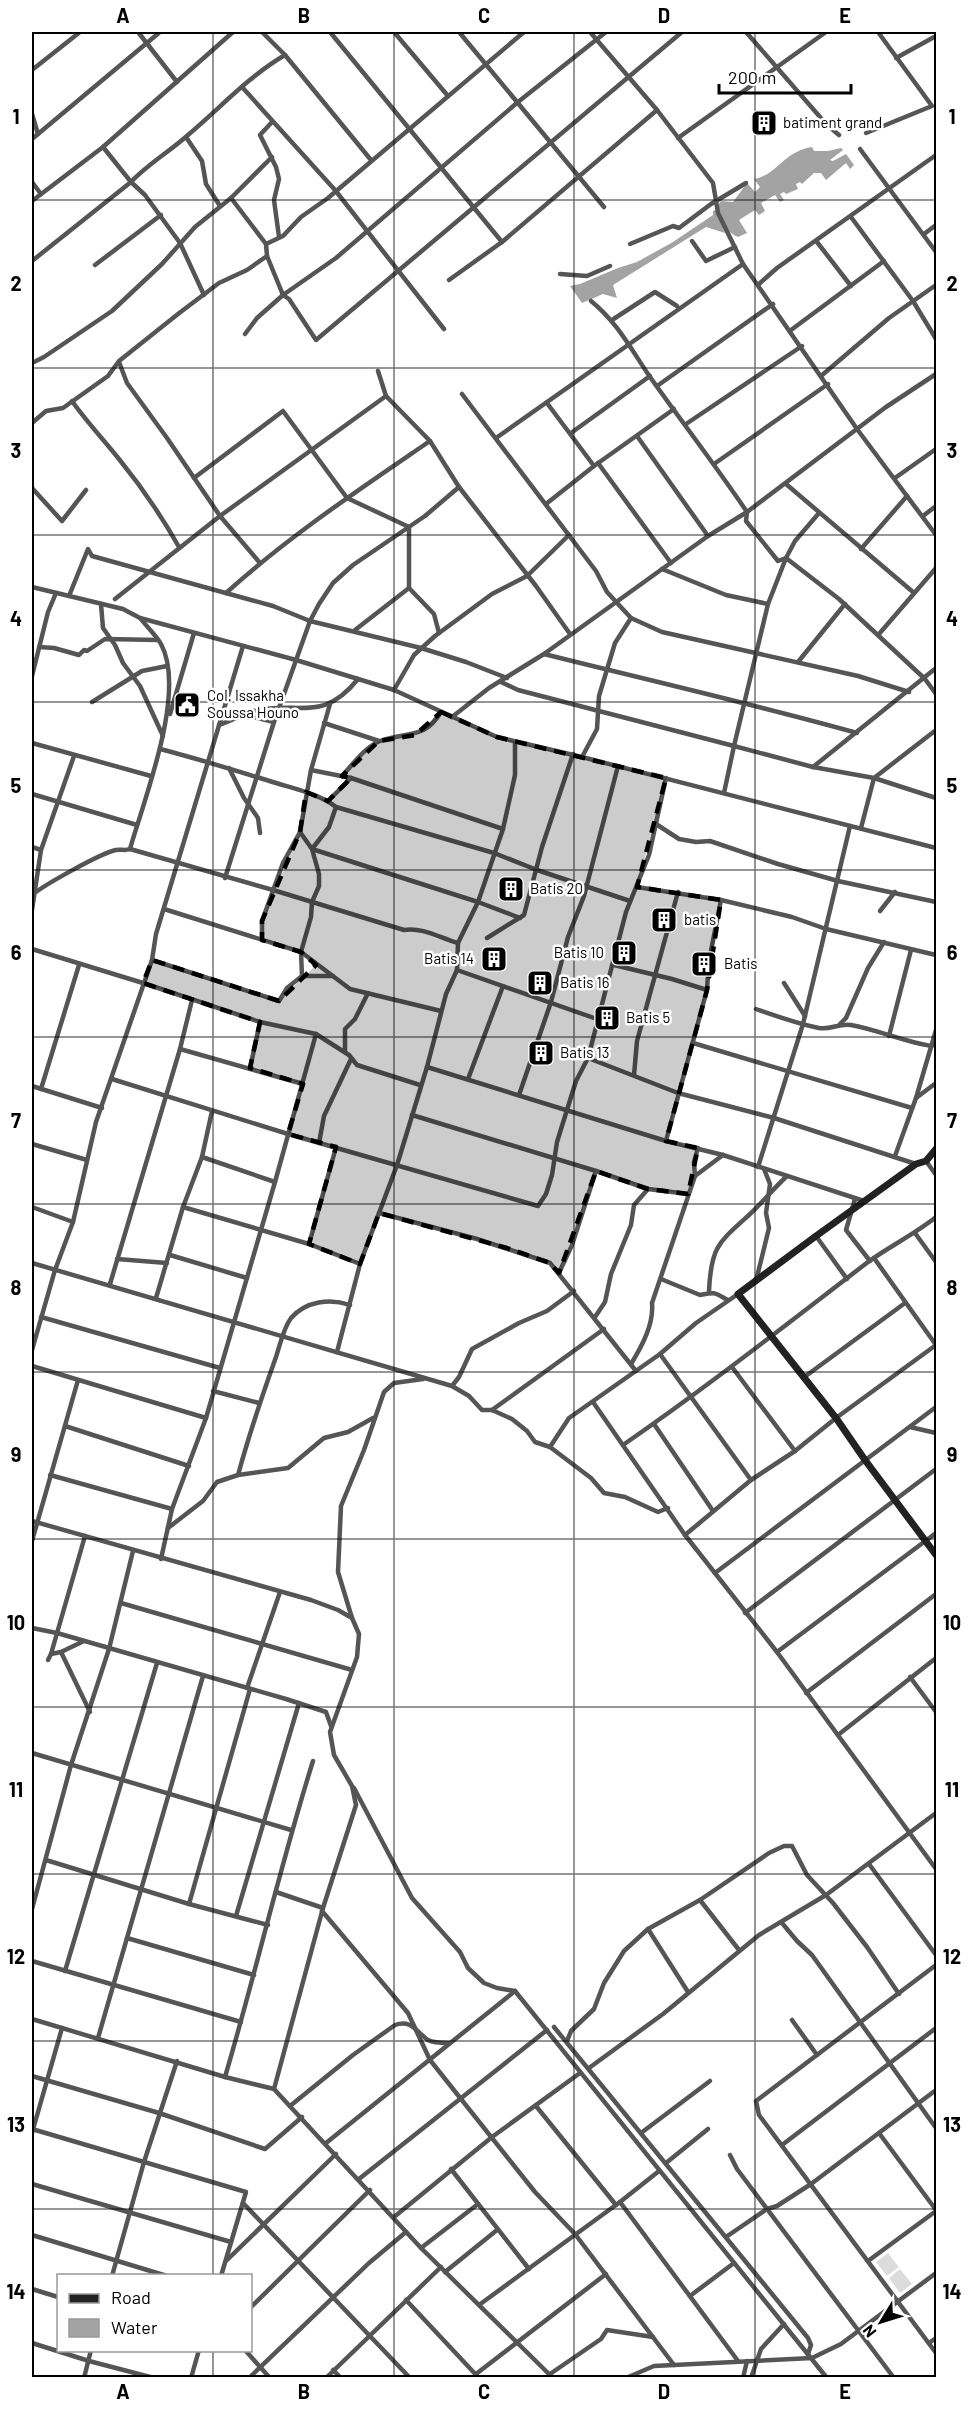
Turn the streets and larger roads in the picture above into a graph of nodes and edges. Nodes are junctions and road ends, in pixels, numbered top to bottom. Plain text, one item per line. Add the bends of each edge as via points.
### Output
1 (80, 32) edge
2 (138, 32) edge
3 (160, 32) edge
4 (233, 32) edge
5 (262, 32) edge
6 (330, 32) edge
7 (394, 32) edge
8 (459, 32) edge
9 (524, 32) edge
10 (590, 32) edge
11 (606, 32) edge
12 (682, 32) edge
13 (746, 32) edge
14 (826, 32) edge
15 (878, 32) edge
16 (936, 36) edge
17 (597, 39) junction
18 (148, 44) junction
19 (285, 55) junction
20 (896, 58) junction
21 (32, 61) edge
22 (486, 64) junction
23 (776, 66) junction
24 (34, 68) edge
25 (629, 77) junction
26 (177, 82) junction
27 (242, 87) junction
28 (448, 96) junction
29 (518, 102) junction
30 (657, 110) junction
31 (32, 114) edge
32 (272, 122) junction
33 (410, 129) junction
34 (866, 133) dead end
35 (38, 134) junction
36 (839, 135) dead end
37 (186, 137) junction
38 (678, 138) junction
39 (32, 139) edge
40 (552, 144) junction
41 (103, 147) junction
42 (861, 149) dead end
43 (936, 155) edge
44 (272, 157) junction
45 (371, 160) junction
46 (442, 167) junction
47 (579, 176) junction
48 (32, 182) edge
49 (131, 182) junction
50 (746, 183) dead end
51 (891, 189) junction
52 (335, 190) junction
53 (41, 194) junction
54 (231, 198) junction
55 (32, 201) edge
56 (716, 201) junction
57 (220, 206) junction
58 (474, 206) junction
59 (604, 207) dead end
60 (161, 215) junction
61 (851, 217) junction
62 (936, 225) edge
63 (367, 230) junction
64 (924, 234) junction
65 (279, 237) junction
66 (692, 241) dead end
67 (502, 242) junction
68 (817, 242) junction
69 (180, 243) junction
70 (266, 243) junction
71 (630, 244) dead end
72 (735, 247) junction
73 (936, 252) edge
74 (267, 256) junction
75 (32, 261) edge
76 (884, 261) junction
77 (743, 264) junction
78 (95, 265) dead end
79 (610, 266) dead end
80 (399, 271) junction
81 (560, 274) dead end
82 (449, 280) dead end
83 (759, 284) junction
84 (936, 285) edge
85 (851, 286) junction
86 (204, 295) junction
87 (283, 295) junction
88 (591, 301) dead end
89 (913, 301) junction
90 (773, 304) junction
91 (677, 306) dead end
92 (612, 320) junction
93 (444, 329) dead end
94 (790, 330) junction
95 (245, 334) dead end
96 (936, 339) edge
97 (629, 343) junction
98 (802, 346) junction
99 (118, 362) junction
100 (32, 363) edge
101 (378, 371) dead end
102 (936, 374) edge
103 (821, 375) junction
104 (650, 376) junction
105 (828, 384) junction
106 (657, 386) junction
107 (462, 394) dead end
108 (386, 396) junction
109 (72, 401) junction
110 (547, 403) junction
111 (674, 409) junction
112 (32, 423) edge
113 (686, 424) junction
114 (857, 429) junction
115 (571, 433) junction
116 (636, 436) junction
117 (496, 438) junction
118 (430, 441) junction
119 (936, 448) edge
120 (311, 451) junction
121 (714, 464) junction
122 (596, 465) junction
123 (194, 478) junction
124 (895, 478) junction
125 (786, 484) junction
126 (459, 487) junction
127 (32, 488) edge
128 (86, 490) dead end
129 (907, 496) junction
130 (347, 498) junction
131 (546, 504) junction
132 (936, 506) edge
133 (747, 512) junction
134 (819, 513) junction
135 (220, 516) junction
136 (923, 516) junction
137 (409, 527) junction
138 (936, 535) edge
139 (570, 536) junction
140 (708, 536) junction
141 (178, 548) junction
142 (861, 549) junction
143 (786, 558) junction
144 (260, 563) junction
145 (671, 563) junction
146 (936, 568) edge
147 (662, 569) junction
148 (148, 572) junction
149 (527, 576) junction
150 (32, 586) edge
151 (409, 588) junction
152 (913, 592) junction
153 (56, 593) junction
154 (226, 593) junction
155 (69, 596) junction
156 (116, 599) dead end
157 (617, 602) junction
158 (101, 604) junction
159 (768, 604) junction
160 (845, 604) junction
161 (140, 618) junction
162 (631, 618) junction
163 (310, 621) junction
164 (355, 630) junction
165 (195, 633) junction
166 (439, 633) junction
167 (570, 634) junction
168 (879, 634) junction
169 (110, 639) junction
170 (158, 640) junction
171 (243, 646) junction
172 (39, 647) junction
173 (422, 648) junction
174 (757, 653) junction
175 (544, 654) junction
176 (296, 660) junction
177 (798, 662) junction
178 (167, 666) junction
179 (936, 668) edge
180 (607, 669) junction
181 (32, 676) edge
182 (132, 676) junction
183 (507, 678) junction
184 (925, 678) junction
185 (358, 679) junction
186 (501, 682) junction
187 (394, 690) junction
188 (909, 692) junction
189 (936, 694) edge
190 (92, 702) dead end
191 (330, 704) junction
192 (744, 705) junction
193 (279, 709) junction
194 (224, 710) junction
195 (597, 710) junction
196 (441, 712) junction
197 (245, 715) junction
198 (452, 717) junction
199 (167, 722) junction
200 (274, 722) junction
201 (324, 723) junction
202 (219, 726) junction
203 (936, 730) edge
204 (857, 733) junction
205 (163, 736) junction
206 (378, 741) junction
207 (32, 743) edge
208 (515, 743) junction
209 (734, 746) junction
210 (160, 749) junction
211 (573, 754) junction
212 (74, 756) junction
213 (582, 757) junction
214 (207, 761) junction
215 (618, 766) junction
216 (813, 767) junction
217 (229, 768) junction
218 (311, 770) junction
219 (151, 776) junction
220 (342, 776) junction
221 (256, 777) junction
222 (351, 778) junction
223 (666, 778) junction
224 (874, 778) junction
225 (306, 792) junction
226 (936, 792) edge
227 (724, 793) junction
228 (32, 794) edge
229 (930, 797) junction
230 (936, 798) edge
231 (328, 801) junction
232 (58, 802) junction
233 (248, 804) junction
234 (336, 807) junction
235 (656, 824) junction
236 (136, 825) junction
237 (850, 826) junction
238 (861, 828) junction
239 (503, 829) junction
240 (300, 832) junction
241 (260, 833) dead end
242 (32, 847) edge
243 (936, 848) edge
244 (130, 849) junction
245 (312, 849) junction
246 (41, 850) junction
247 (494, 853) junction
248 (177, 863) junction
249 (537, 870) junction
250 (225, 878) junction
251 (838, 881) junction
252 (586, 886) junction
253 (637, 887) junction
254 (273, 890) junction
255 (678, 892) junction
256 (895, 892) junction
257 (33, 896) edge
258 (721, 900) junction
259 (630, 901) junction
260 (312, 902) junction
261 (477, 902) junction
262 (936, 902) edge
263 (164, 909) junction
264 (32, 910) edge
265 (880, 911) dead end
266 (520, 918) junction
267 (826, 929) junction
268 (487, 938) dead end
269 (262, 940) junction
270 (884, 942) junction
271 (458, 943) junction
272 (32, 950) edge
273 (911, 950) junction
274 (301, 952) junction
275 (936, 955) edge
276 (152, 960) junction
277 (79, 965) junction
278 (614, 965) junction
279 (457, 970) junction
280 (654, 974) junction
281 (302, 976) junction
282 (333, 976) junction
283 (143, 983) junction
284 (784, 983) dead end
285 (503, 986) junction
286 (707, 990) junction
287 (368, 993) junction
288 (192, 1000) junction
289 (551, 1002) junction
290 (756, 1009) dead end
291 (441, 1011) junction
292 (805, 1016) junction
293 (597, 1018) junction
294 (260, 1022) junction
295 (803, 1024) junction
296 (839, 1025) junction
297 (936, 1030) edge
298 (316, 1034) junction
299 (889, 1036) junction
300 (693, 1043) junction
301 (932, 1046) junction
302 (180, 1049) junction
303 (345, 1053) junction
304 (588, 1058) junction
305 (351, 1059) junction
306 (427, 1067) junction
307 (250, 1068) junction
308 (788, 1070) junction
309 (634, 1075) junction
310 (112, 1079) junction
311 (468, 1079) junction
312 (936, 1083) edge
313 (303, 1084) junction
314 (420, 1085) junction
315 (32, 1086) edge
316 (41, 1089) junction
317 (678, 1093) junction
318 (166, 1095) junction
319 (519, 1095) junction
320 (916, 1098) junction
321 (102, 1108) junction
322 (912, 1108) junction
323 (568, 1110) junction
324 (212, 1111) junction
325 (412, 1115) junction
326 (774, 1118) junction
327 (288, 1134) junction
328 (666, 1141) junction
329 (319, 1143) junction
330 (32, 1144) edge
331 (336, 1147) junction
332 (698, 1148) junction
333 (936, 1149) edge
334 (723, 1155) junction
335 (895, 1156) junction
336 (202, 1157) junction
337 (555, 1159) junction
338 (87, 1160) junction
339 (926, 1161) junction
340 (916, 1164) junction
341 (397, 1165) junction
342 (761, 1168) junction
343 (596, 1171) junction
344 (936, 1174) edge
345 (695, 1176) junction
346 (786, 1177) junction
347 (275, 1182) junction
348 (648, 1189) junction
349 (769, 1193) junction
350 (688, 1194) junction
351 (855, 1199) junction
352 (864, 1201) junction
353 (32, 1207) edge
354 (183, 1207) junction
355 (852, 1209) junction
356 (379, 1213) junction
357 (936, 1217) edge
358 (73, 1222) junction
359 (260, 1229) junction
360 (915, 1233) junction
361 (816, 1236) junction
362 (309, 1244) junction
363 (170, 1255) junction
364 (117, 1259) junction
365 (872, 1260) junction
366 (936, 1262) edge
367 (32, 1263) edge
368 (167, 1263) junction
369 (360, 1264) junction
370 (55, 1270) junction
371 (559, 1273) junction
372 (247, 1278) junction
373 (847, 1278) junction
374 (661, 1279) junction
375 (756, 1281) junction
376 (110, 1284) junction
377 (709, 1291) junction
378 (574, 1292) junction
379 (738, 1294) junction
380 (156, 1298) junction
381 (728, 1300) junction
382 (905, 1303) junction
383 (350, 1305) junction
384 (41, 1317) junction
385 (595, 1317) junction
386 (234, 1322) junction
387 (604, 1329) junction
388 (283, 1336) junction
389 (772, 1336) junction
390 (936, 1345) edge
391 (32, 1350) edge
392 (337, 1352) junction
393 (660, 1354) junction
394 (632, 1364) junction
395 (32, 1365) edge
396 (732, 1367) junction
397 (220, 1368) junction
398 (636, 1371) junction
399 (803, 1378) junction
400 (78, 1380) junction
401 (431, 1380) junction
402 (452, 1386) junction
403 (213, 1391) junction
404 (690, 1398) junction
405 (593, 1402) junction
406 (259, 1403) junction
407 (936, 1407) edge
408 (492, 1410) junction
409 (206, 1418) junction
410 (373, 1418) junction
411 (836, 1418) junction
412 (654, 1424) junction
413 (65, 1426) junction
414 (910, 1427) junction
415 (936, 1433) edge
416 (623, 1445) junction
417 (550, 1447) junction
418 (795, 1451) junction
419 (865, 1460) junction
420 (189, 1466) junction
421 (936, 1468) edge
422 (50, 1475) junction
423 (238, 1475) junction
424 (752, 1480) junction
425 (895, 1500) junction
426 (668, 1508) junction
427 (172, 1509) junction
428 (713, 1511) junction
429 (34, 1522) edge
430 (168, 1528) junction
431 (936, 1533) edge
432 (685, 1535) junction
433 (85, 1536) junction
434 (926, 1540) junction
435 (32, 1541) edge
436 (133, 1551) junction
437 (936, 1555) edge
438 (161, 1559) junction
439 (715, 1573) junction
440 (280, 1592) junction
441 (936, 1594) edge
442 (121, 1603) junction
443 (744, 1612) junction
444 (352, 1618) junction
445 (32, 1628) edge
446 (57, 1633) junction
447 (84, 1641) junction
448 (264, 1643) junction
449 (109, 1648) junction
450 (61, 1652) junction
451 (777, 1652) junction
452 (51, 1654) junction
453 (936, 1658) edge
454 (48, 1660) dead end
455 (157, 1663) junction
456 (352, 1670) junction
457 (203, 1676) junction
458 (910, 1677) junction
459 (249, 1689) junction
460 (806, 1693) junction
461 (299, 1703) junction
462 (90, 1712) junction
463 (936, 1712) edge
464 (332, 1727) junction
465 (838, 1735) junction
466 (32, 1753) edge
467 (313, 1761) dead end
468 (71, 1765) junction
469 (122, 1779) junction
470 (352, 1786) junction
471 (170, 1794) junction
472 (215, 1808) junction
473 (936, 1813) edge
474 (264, 1821) junction
475 (291, 1830) junction
476 (910, 1834) junction
477 (46, 1860) junction
478 (869, 1864) junction
479 (936, 1869) edge
480 (94, 1875) junction
481 (140, 1889) junction
482 (276, 1892) junction
483 (826, 1894) junction
484 (700, 1900) junction
485 (189, 1904) junction
486 (32, 1909) edge
487 (322, 1909) junction
488 (236, 1916) junction
489 (782, 1923) junction
490 (268, 1925) junction
491 (648, 1929) junction
492 (127, 1938) junction
493 (739, 1950) junction
494 (936, 1955) edge
495 (32, 1961) edge
496 (936, 1965) edge
497 (65, 1971) junction
498 (255, 1975) junction
499 (113, 1985) junction
500 (515, 1990) junction
501 (688, 1992) junction
502 (899, 1994) junction
503 (32, 2019) edge
504 (792, 2020) dead end
505 (241, 2022) junction
506 (861, 2023) junction
507 (413, 2026) junction
508 (554, 2026) dead end
509 (62, 2028) junction
510 (936, 2028) edge
511 (547, 2030) junction
512 (98, 2038) junction
513 (567, 2041) junction
514 (448, 2043) junction
515 (817, 2055) junction
516 (430, 2060) junction
517 (177, 2061) junction
518 (890, 2062) junction
519 (589, 2068) junction
520 (580, 2073) junction
521 (32, 2076) edge
522 (225, 2077) junction
523 (46, 2080) junction
524 (710, 2081) dead end
525 (274, 2089) junction
526 (936, 2090) edge
527 (460, 2098) junction
528 (918, 2104) junction
529 (290, 2106) junction
530 (536, 2106) junction
531 (159, 2113) junction
532 (302, 2117) junction
533 (936, 2128) edge
534 (708, 2129) dead end
535 (32, 2130) edge
536 (641, 2133) junction
537 (879, 2133) junction
538 (492, 2137) junction
539 (326, 2143) junction
540 (782, 2145) junction
541 (336, 2154) junction
542 (730, 2155) dead end
543 (144, 2162) junction
544 (666, 2163) junction
545 (451, 2169) junction
546 (659, 2171) junction
547 (359, 2179) junction
548 (32, 2184) edge
549 (811, 2184) junction
550 (370, 2190) junction
551 (243, 2203) junction
552 (478, 2204) junction
553 (618, 2204) junction
554 (767, 2209) junction
555 (936, 2211) edge
556 (130, 2213) junction
557 (394, 2217) junction
558 (263, 2224) junction
559 (497, 2230) junction
560 (406, 2232) junction
561 (575, 2234) junction
562 (32, 2235) edge
563 (726, 2237) junction
564 (231, 2242) junction
565 (421, 2248) junction
566 (117, 2260) junction
567 (226, 2261) junction
568 (299, 2261) junction
569 (868, 2261) junction
570 (734, 2263) junction
571 (441, 2267) junction
572 (529, 2269) junction
573 (445, 2272) junction
574 (936, 2273) edge
575 (113, 2274) edge
576 (160, 2274) edge
577 (222, 2274) edge
578 (606, 2274) junction
579 (32, 2289) edge
580 (690, 2296) junction
581 (57, 2297) edge
582 (333, 2298) junction
583 (405, 2300) junction
584 (898, 2301) junction
585 (479, 2305) junction
586 (252, 2306) edge
587 (784, 2324) junction
588 (859, 2332) junction
589 (369, 2335) junction
590 (654, 2337) junction
591 (936, 2338) edge
592 (32, 2343) edge
593 (517, 2343) junction
594 (929, 2343) junction
595 (57, 2351) edge
596 (60, 2352) edge
597 (90, 2352) edge
598 (247, 2352) edge
599 (198, 2353) edge
600 (936, 2353) edge
601 (810, 2356) junction
602 (88, 2361) junction
603 (738, 2361) junction
604 (747, 2361) junction
605 (757, 2361) junction
606 (674, 2365) junction
607 (260, 2367) junction
608 (333, 2370) junction
609 (478, 2376) edge
610 (552, 2376) edge
611 (84, 2378) edge
612 (154, 2378) edge
613 (191, 2378) edge
614 (249, 2378) edge
615 (270, 2378) edge
616 (326, 2378) edge
617 (340, 2378) edge
618 (410, 2378) edge
619 (626, 2378) edge
620 (743, 2378) edge
621 (751, 2378) edge
622 (826, 2378) edge
623 (894, 2378) edge

1 - 24 street
2 - 18 street
3 - 18 street
4 - 26 street
5 - 19 street
6 - 33 street
7 - 28 street
8 - 22 street
9 - 22 street
10 - 17 street
11 - 17 street
12 - 25 street
13 - 23 street
14 - 23 street
15 - 20 street
16 - 20 street
17 - 25 street
17 - 29 street
18 - 26 street
18 - 35 street
19 - 27 street
19 - 45 street
20 - 34 street via 932,106
21 - 24 street
22 - 28 street
22 - 29 street
23 - 36 street
23 - 38 street
25 - 30 street
25 - 40 street
26 - 41 street
27 - 32 street
27 - 37 street
28 - 33 street
29 - 40 street
29 - 46 street
30 - 38 street
30 - 47 street
31 - 35 street
32 - 44 street via 260,135
32 - 52 street
33 - 45 street
33 - 46 street
35 - 39 street
37 - 49 street
37 - 57 street via 202,161 206,184
38 - 56 street via 713,183
40 - 47 street
40 - 58 street
41 - 49 street
41 - 53 street
42 - 51 street
43 - 51 street
44 - 54 street
44 - 65 street via 279,179 274,200
45 - 52 street
46 - 58 street
46 - 63 street
47 - 59 street
47 - 67 street
48 - 53 street
49 - 60 street
49 - 75 street
50 - 56 street
51 - 61 street
51 - 64 street
52 - 63 street
52 - 65 street
53 - 55 street
54 - 57 street
54 - 70 street
56 - 71 street via 679,228 673,226
56 - 72 street via 722,225
57 - 69 street
58 - 67 street
58 - 80 street
60 - 69 street
60 - 78 street
61 - 68 street
61 - 76 street
62 - 64 street
63 - 80 street
63 - 87 street via 336,258
64 - 73 street
65 - 70 street
66 - 72 street via 706,261
67 - 82 street
68 - 83 street
68 - 85 street
69 - 86 street
69 - 100 street via 112,311
70 - 74 street
72 - 77 street
74 - 86 street
74 - 87 street
76 - 85 street
76 - 89 street
77 - 83 street
77 - 97 street
79 - 81 street via 587,276
80 - 87 street via 316,340
80 - 93 street
83 - 90 street
84 - 89 street
85 - 94 street
86 - 99 street
87 - 95 street
88 - 92 street
89 - 96 street
89 - 103 street
90 - 94 street
90 - 106 street
91 - 92 street via 655,292
92 - 97 street
94 - 98 street
97 - 104 street
97 - 110 street
98 - 103 street
98 - 113 street
99 - 109 street via 108,376
99 - 123 street via 127,383
101 - 108 street
102 - 114 street
103 - 105 street
104 - 106 street
104 - 115 street
105 - 114 street
105 - 121 street
106 - 111 street
107 - 117 street
108 - 118 street
108 - 120 street
109 - 112 street via 63,408 46,411
109 - 141 street via 146,496
110 - 115 street
110 - 117 street
111 - 113 street
111 - 116 street
113 - 121 street
114 - 124 street
114 - 125 street
115 - 122 street
116 - 122 street
116 - 140 street
117 - 131 street
118 - 126 street
118 - 130 street
119 - 124 street
120 - 123 street via 284,411
120 - 130 street
120 - 135 street
121 - 133 street
122 - 131 street
122 - 145 street
123 - 135 street
124 - 129 street
125 - 133 street
125 - 134 street
126 - 137 street
126 - 149 street
127 - 128 street via 62,520
129 - 136 street
129 - 142 street
130 - 137 street
130 - 144 street
131 - 139 street
132 - 136 street
133 - 140 street
133 - 143 street via 746,521 760,540 778,561
134 - 142 street
134 - 143 street
135 - 141 street
135 - 144 street
136 - 138 street
137 - 151 street
137 - 163 street via 333,583
139 - 149 street
139 - 157 street
140 - 145 street
141 - 148 street
142 - 152 street
143 - 159 street
143 - 160 street
144 - 154 street
145 - 147 street
146 - 152 street
147 - 157 street
147 - 159 street via 726,595
148 - 154 street
148 - 155 street via 92,556 88,549
148 - 156 street
149 - 166 street via 492,594
149 - 167 street
150 - 153 street
151 - 164 street
151 - 166 street via 434,614
152 - 168 street
153 - 155 street
153 - 172 street
154 - 163 street
155 - 158 street
157 - 162 street
157 - 167 street
158 - 161 street
158 - 169 street via 103,628
159 - 174 street
160 - 168 street
160 - 177 street
161 - 165 street
161 - 170 street
162 - 174 street via 662,632
162 - 180 street via 615,643
163 - 164 street
163 - 176 street
164 - 173 street
165 - 171 street
165 - 199 street
166 - 173 street
167 - 175 street
168 - 184 street
169 - 170 street
169 - 172 street via 79,655
169 - 182 street
170 - 178 street
171 - 176 street
171 - 194 street
172 - 181 street
173 - 183 street
173 - 187 street via 405,667
174 - 177 street
174 - 192 street
175 - 180 street
175 - 183 street
176 - 185 street
176 - 193 street
177 - 188 street
178 - 182 street
178 - 199 street
179 - 184 street
180 - 192 street
180 - 195 street
182 - 190 street
182 - 205 street
183 - 186 street
184 - 188 street
184 - 189 street
185 - 187 street
185 - 191 street
186 - 195 street
186 - 198 street
187 - 196 street
188 - 204 street
191 - 193 street via 302,710
191 - 201 street
192 - 204 street via 766,707
192 - 209 street
193 - 197 street
193 - 200 street
194 - 197 street
194 - 202 street
195 - 209 street
195 - 213 street via 597,729
196 - 198 street
196 - 206 street via 435,722 415,735
197 - 200 street
197 - 202 street
198 - 208 street
199 - 205 street
200 - 221 street
201 - 206 street
201 - 218 street
202 - 214 street
203 - 224 street
204 - 216 street
205 - 210 street
206 - 220 street
207 - 212 street
208 - 211 street
208 - 239 street via 515,775
209 - 216 street
209 - 227 street
210 - 214 street
210 - 219 street
211 - 213 street
211 - 249 street
212 - 219 street
212 - 232 street
213 - 215 street
214 - 217 street
214 - 248 street
215 - 223 street
215 - 252 street
216 - 224 street
217 - 221 street
217 - 233 street
218 - 220 street
218 - 225 street
219 - 236 street
220 - 222 street
221 - 225 street
221 - 233 street
222 - 231 street
222 - 239 street
223 - 227 street
223 - 235 street
224 - 229 street
224 - 238 street
225 - 231 street
225 - 240 street
226 - 229 street
227 - 237 street
228 - 232 street
229 - 230 street
231 - 234 street
232 - 236 street
232 - 246 street
233 - 241 street via 258,818
233 - 250 street
234 - 245 street via 329,827
234 - 247 street
235 - 251 street via 679,839 710,841
235 - 253 street
236 - 244 street
237 - 238 street
237 - 251 street
238 - 243 street
239 - 247 street
240 - 245 street
240 - 254 street
242 - 246 street
244 - 248 street
244 - 257 street via 116,850
245 - 260 street via 319,886
245 - 261 street
246 - 257 street
247 - 249 street
247 - 261 street
248 - 250 street
248 - 263 street
249 - 252 street
249 - 266 street
250 - 254 street
251 - 256 street
251 - 267 street
252 - 259 street
252 - 289 street
253 - 255 street
253 - 259 street
254 - 260 street
254 - 269 street via 262,921
255 - 258 street
255 - 280 street
256 - 262 street
256 - 265 street
257 - 264 street
258 - 267 street
258 - 286 street
259 - 278 street
260 - 271 street via 404,930 423,930
260 - 274 street
261 - 266 street
261 - 271 street
263 - 269 street
263 - 276 street
266 - 268 street
267 - 270 street
267 - 292 street
269 - 274 street
270 - 273 street
270 - 296 street
271 - 279 street
272 - 277 street
273 - 275 street
273 - 299 street
274 - 281 street
274 - 282 street
276 - 281 street via 279,1001
276 - 283 street
277 - 283 street
277 - 316 street
278 - 280 street
278 - 293 street
279 - 285 street
279 - 291 street
280 - 286 street
280 - 309 street via 637,1041
281 - 282 street
282 - 287 street via 350,989
283 - 288 street
283 - 310 street
284 - 292 street
285 - 289 street
285 - 311 street
286 - 300 street
287 - 291 street
287 - 303 street via 355,1019 345,1029
288 - 294 street
288 - 302 street
289 - 293 street
289 - 319 street
290 - 295 street
291 - 306 street
292 - 295 street
293 - 304 street
294 - 298 street
294 - 307 street
295 - 296 street via 832,1029
295 - 308 street
296 - 299 street
297 - 301 street
298 - 303 street
298 - 313 street
299 - 301 street
300 - 308 street
300 - 317 street
301 - 320 street
302 - 307 street
302 - 318 street
303 - 305 street
304 - 309 street
304 - 323 street
305 - 314 street via 357,1065
305 - 329 street via 324,1116
306 - 311 street
306 - 314 street
307 - 313 street
308 - 322 street
308 - 326 street
309 - 317 street
310 - 318 street
310 - 321 street
311 - 319 street
312 - 320 street
313 - 327 street
314 - 325 street
315 - 316 street
316 - 321 street
317 - 326 street
317 - 328 street
318 - 324 street
318 - 364 street
319 - 323 street
320 - 322 street
321 - 338 street
322 - 335 street
323 - 328 street
323 - 337 street
324 - 327 street
324 - 336 street
325 - 337 street
325 - 341 street
326 - 335 street
326 - 342 street
327 - 329 street
327 - 347 street
328 - 332 street
329 - 331 street
330 - 338 street
331 - 341 street
331 - 362 street
332 - 334 street
332 - 345 street
333 - 339 street
334 - 342 street
334 - 345 street
335 - 340 street
336 - 347 street
336 - 354 street
337 - 341 street via 546,1194 538,1206
337 - 343 street
338 - 358 street
339 - 340 street
339 - 344 street
340 - 352 street
341 - 356 street
342 - 346 street
342 - 349 street via 770,1184
343 - 348 street
343 - 371 street
345 - 350 street
346 - 349 street
346 - 351 street
347 - 359 street
348 - 350 street
348 - 385 street via 634,1205 605,1302
349 - 375 street via 769,1228
349 - 377 street via 716,1248
350 - 374 street
351 - 352 street
351 - 355 street
352 - 355 street
353 - 358 street
354 - 359 street
354 - 363 street
355 - 361 street
355 - 365 street via 846,1230
356 - 369 street
356 - 371 street via 507,1248 550,1263
357 - 360 street
358 - 370 street
359 - 362 street
359 - 372 street
360 - 365 street
360 - 366 street
361 - 373 street
361 - 375 street
362 - 369 street
363 - 368 street
363 - 372 street
364 - 368 street
364 - 376 street
365 - 373 street
365 - 382 street
367 - 370 street
368 - 380 street
369 - 383 street
370 - 376 street
370 - 384 street
371 - 378 street
372 - 386 street
373 - 389 street
374 - 377 street via 700,1294
374 - 394 street via 645,1341
375 - 379 street
376 - 380 street
377 - 381 street
378 - 385 street
378 - 402 street via 547,1311 472,1349
379 - 381 street
379 - 389 street
380 - 386 street
381 - 393 street
382 - 390 street
382 - 399 street
383 - 388 street via 324,1300 308,1306 291,1318
383 - 392 street
384 - 391 street
384 - 397 street
385 - 387 street
386 - 388 street
386 - 397 street
387 - 394 street
387 - 408 street
388 - 392 street
388 - 406 street
389 - 396 street
389 - 399 street
390 - 411 street
392 - 401 street
393 - 398 street
393 - 404 street
394 - 398 street
395 - 400 street
396 - 404 street
396 - 418 street
397 - 403 street
398 - 405 street
399 - 411 street
400 - 409 street
400 - 413 street
401 - 402 street
401 - 410 street via 394,1383 384,1392
402 - 408 street via 482,1410
403 - 406 street
403 - 409 street
404 - 412 street
404 - 424 street
405 - 416 street
405 - 417 street via 569,1418
406 - 423 street
407 - 414 street
408 - 417 street via 512,1419 535,1442
409 - 420 street
410 - 423 street via 348,1432 324,1438 288,1468
410 - 444 street via 339,1520 338,1572
411 - 418 street
411 - 419 street
412 - 416 street
412 - 428 street
413 - 420 street
413 - 422 street
414 - 415 street
414 - 419 street
416 - 426 street
417 - 426 street via 604,1493 625,1497 658,1512
418 - 424 street
419 - 425 street
419 - 439 street
420 - 427 street
421 - 425 street
422 - 427 street
422 - 429 street
423 - 430 street via 217,1482 203,1501
424 - 428 street
425 - 434 street
425 - 443 street
426 - 432 street
427 - 430 street
428 - 432 street
429 - 433 street
429 - 435 street
430 - 438 street
431 - 434 street
432 - 439 street
433 - 436 street
433 - 446 street
434 - 437 street
434 - 451 street
436 - 438 street
436 - 442 street
438 - 440 street
439 - 443 street
440 - 444 street via 329,1606
440 - 448 street
441 - 460 street
442 - 448 street
442 - 449 street
443 - 451 street
444 - 456 street via 359,1634
445 - 446 street
446 - 447 street
446 - 452 street
447 - 449 street
447 - 450 street
448 - 456 street
448 - 459 street
449 - 455 street
449 - 462 street
450 - 452 street
450 - 462 street
451 - 460 street
452 - 454 street
453 - 458 street
455 - 457 street
455 - 469 street
456 - 464 street
457 - 459 street
457 - 471 street
458 - 463 street
458 - 465 street
459 - 461 street
459 - 472 street
460 - 465 street
461 - 464 street via 326,1712
461 - 474 street
462 - 468 street
464 - 470 street via 334,1755
465 - 476 street
466 - 468 street
467 - 475 street
468 - 469 street
468 - 477 street
469 - 471 street
469 - 480 street
470 - 487 street via 356,1805
470 - 500 street via 412,1898 484,1983
471 - 472 street
471 - 481 street
472 - 474 street
472 - 485 street
473 - 476 street
474 - 475 street
474 - 488 street
475 - 482 street
476 - 478 street
476 - 479 street
477 - 480 street
477 - 486 street
478 - 483 street
478 - 494 street
480 - 481 street
480 - 497 street
481 - 485 street
481 - 492 street
482 - 487 street
482 - 490 street
483 - 484 street via 807,1875 792,1846 784,1846
483 - 489 street
483 - 502 street
484 - 491 street
484 - 493 street
485 - 488 street
487 - 507 street via 408,2013
487 - 525 street
488 - 490 street
489 - 493 street
489 - 506 street via 812,1954
490 - 498 street
491 - 501 street
491 - 513 street via 624,1951 604,1983 594,2009 571,2031
492 - 498 street
492 - 499 street
493 - 501 street
495 - 497 street
496 - 502 street
497 - 499 street
498 - 505 street
499 - 505 street
499 - 512 street
500 - 511 street
500 - 514 street
501 - 519 street
502 - 506 street
503 - 509 street
504 - 515 street
505 - 522 street
506 - 515 street
506 - 518 street
507 - 514 street via 435,2043
507 - 516 street
507 - 529 street via 403,2022 395,2025
508 - 513 street
509 - 512 street
509 - 523 street
510 - 518 street
511 - 520 street
511 - 527 street
512 - 517 street
513 - 519 street
514 - 516 street
515 - 540 street via 756,2101 759,2115
516 - 527 street
516 - 539 street
517 - 522 street
517 - 531 street
518 - 528 street
518 - 540 street
519 - 536 street
520 - 530 street
520 - 546 street
521 - 523 street
522 - 525 street
523 - 531 street
523 - 535 street
524 - 536 street
525 - 529 street
526 - 528 street
527 - 538 street
527 - 547 street
528 - 533 street
528 - 537 street
529 - 532 street
530 - 538 street
530 - 553 street
531 - 532 street via 265,2149
531 - 543 street
532 - 539 street
534 - 544 street
535 - 543 street
536 - 544 street
537 - 549 street
537 - 555 street
538 - 545 street
538 - 561 street via 535,2192
539 - 541 street
540 - 549 street
541 - 547 street
541 - 558 street
542 - 554 street
543 - 551 street via 246,2192
543 - 556 street
544 - 563 street
545 - 552 street
545 - 557 street
546 - 553 street
546 - 570 street
547 - 550 street
548 - 556 street
549 - 554 street
549 - 569 street
550 - 557 street
550 - 568 street
551 - 558 street
551 - 564 street
552 - 559 street
552 - 565 street
553 - 561 street
553 - 580 street
554 - 563 street
554 - 588 street
555 - 569 street
556 - 564 street
556 - 566 street
557 - 560 street
558 - 567 street
558 - 568 street
559 - 572 street
559 - 573 street
560 - 565 street
560 - 582 street
561 - 572 street
561 - 578 street
562 - 566 street
563 - 601 street via 808,2338
564 - 567 street
565 - 571 street
566 - 575 street
566 - 576 street
567 - 577 street
568 - 582 street
568 - 586 street
569 - 584 street
570 - 580 street
570 - 587 street
571 - 573 street
571 - 583 street
572 - 585 street
573 - 585 street
574 - 584 street
578 - 590 street
578 - 593 street
579 - 581 street
580 - 603 street
582 - 589 street
582 - 607 street
583 - 589 street
583 - 609 street
584 - 588 street
584 - 594 street
585 - 593 street
587 - 601 street
587 - 605 street via 761,2349
588 - 601 street via 829,2351
588 - 623 street
589 - 608 street
589 - 618 street
590 - 606 street
590 - 610 street via 608,2330 602,2339
591 - 594 street
592 - 595 street
593 - 609 street
593 - 610 street
594 - 600 street
596 - 602 street
597 - 602 street
598 - 607 street
599 - 613 street
601 - 605 street
601 - 622 street
602 - 611 street
602 - 612 street
603 - 604 street
603 - 606 street
604 - 605 street
604 - 620 street
605 - 621 street
606 - 619 street via 654,2366
607 - 614 street
607 - 615 street
608 - 616 street
608 - 617 street

